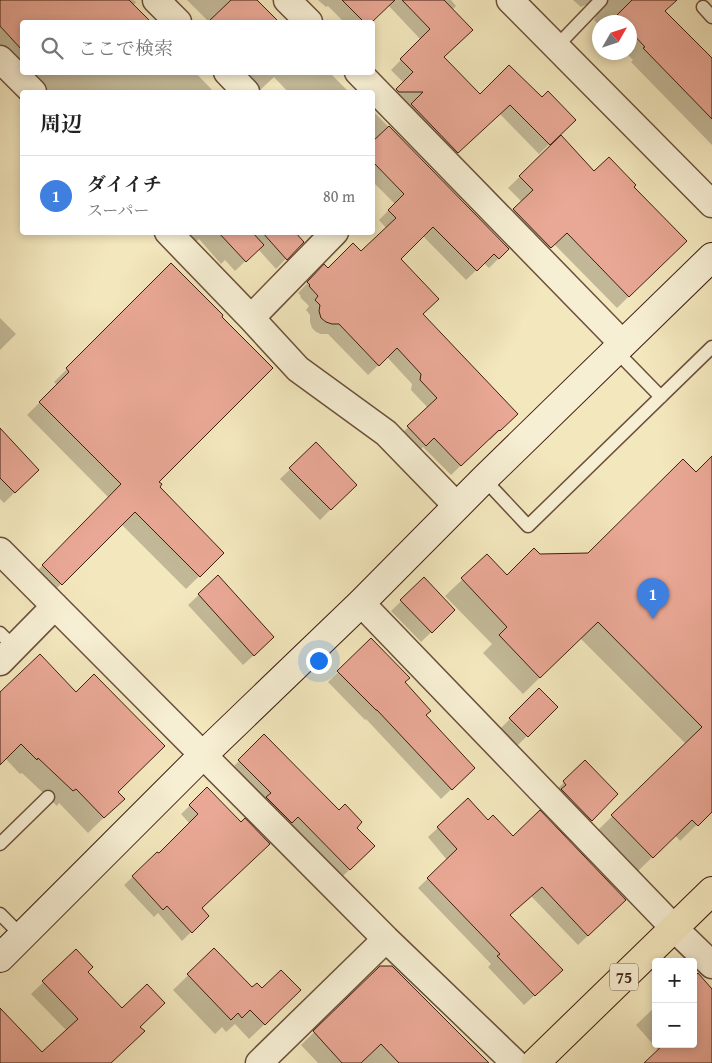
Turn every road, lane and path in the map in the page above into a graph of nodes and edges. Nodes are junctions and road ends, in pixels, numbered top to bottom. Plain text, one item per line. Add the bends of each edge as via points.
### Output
1 (156, 0) edge
2 (287, 0) edge
3 (510, 0) edge
4 (601, 0) edge
5 (703, 7) dead end
6 (712, 17) edge
7 (176, 20) edge
8 (307, 20) edge
9 (556, 46) junction
10 (0, 59) edge
11 (230, 75) edge
12 (361, 75) edge
13 (30, 90) edge
14 (244, 90) edge
15 (712, 204) edge
16 (171, 235) edge
17 (332, 235) edge
18 (712, 257) edge
19 (251, 318) junction
20 (712, 347) edge
21 (619, 348) junction
22 (661, 397) junction
23 (484, 479) junction
24 (457, 506) junction
25 (0, 551) edge
26 (361, 603) junction
27 (55, 606) junction
28 (5, 647) edge
29 (203, 755) junction
30 (48, 797) dead end
31 (0, 844) edge
32 (712, 891) edge
33 (0, 914) edge
34 (674, 928) junction
35 (22, 936) junction
36 (386, 939) junction
37 (0, 958) edge
38 (712, 965) edge
39 (259, 1063) edge
40 (515, 1063) edge
41 (535, 1063) edge

1 - 7 street
2 - 8 street
3 - 9 street
4 - 9 lane
5 - 6 lane
9 - 15 street
10 - 13 street
11 - 14 street
12 - 21 street
16 - 19 street
17 - 19 street
18 - 21 street
19 - 24 street via 298,369 386,433
20 - 22 lane
21 - 22 lane
21 - 23 street
22 - 23 lane via 528,526
23 - 24 street
24 - 26 street
25 - 27 street
26 - 29 street
26 - 34 street
27 - 28 street
27 - 29 street
29 - 35 street
29 - 36 street
30 - 31 lane
32 - 34 main road, 75
33 - 35 lane
34 - 38 street
34 - 41 main road, 75
35 - 37 street
36 - 39 street
36 - 40 street

